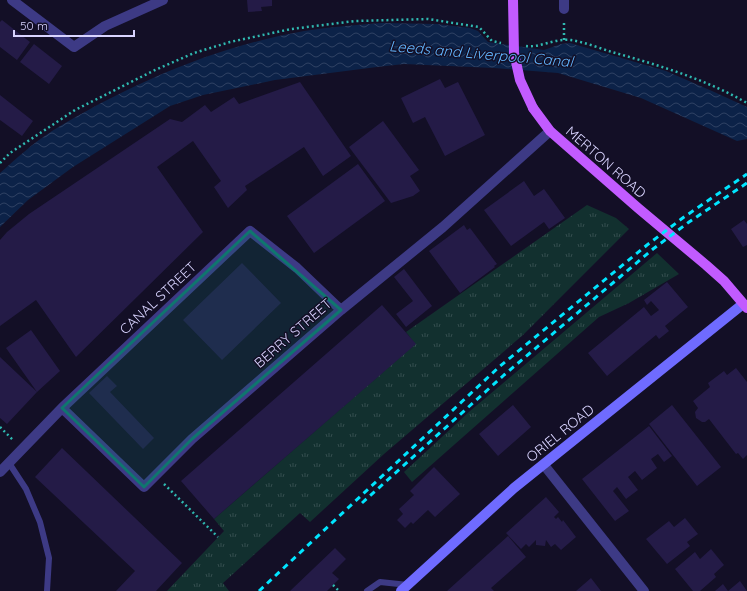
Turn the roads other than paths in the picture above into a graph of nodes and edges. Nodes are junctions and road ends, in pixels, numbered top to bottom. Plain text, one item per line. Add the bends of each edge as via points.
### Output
1 (12, 0) edge
2 (163, 0) edge
3 (513, 0) edge
4 (550, 131) junction
5 (745, 306) edge
6 (341, 310) junction
7 (62, 408) junction
8 (9, 463) junction
9 (544, 465) junction
10 (0, 472) edge
11 (405, 588) edge
12 (47, 591) edge
13 (367, 591) edge
14 (644, 591) edge

1 - 2 street via 74,47 105,26
3 - 4 main road, MERTON ROAD, bridge via 514,52 520,80 533,108
4 - 5 main road, MERTON ROAD via 724,281
4 - 6 street, BERRY STREET via 442,227
5 - 9 main road, ORIEL ROAD
6 - 7 street, CANAL STREET via 297,268 250,231
6 - 7 street, BERRY STREET via 192,438 144,487
7 - 8 street, CANAL STREET
8 - 10 street, CANAL STREET
8 - 12 lane via 26,489 40,522 49,558
9 - 11 main road, ORIEL ROAD via 514,488
9 - 14 street
11 - 13 lane via 380,582

